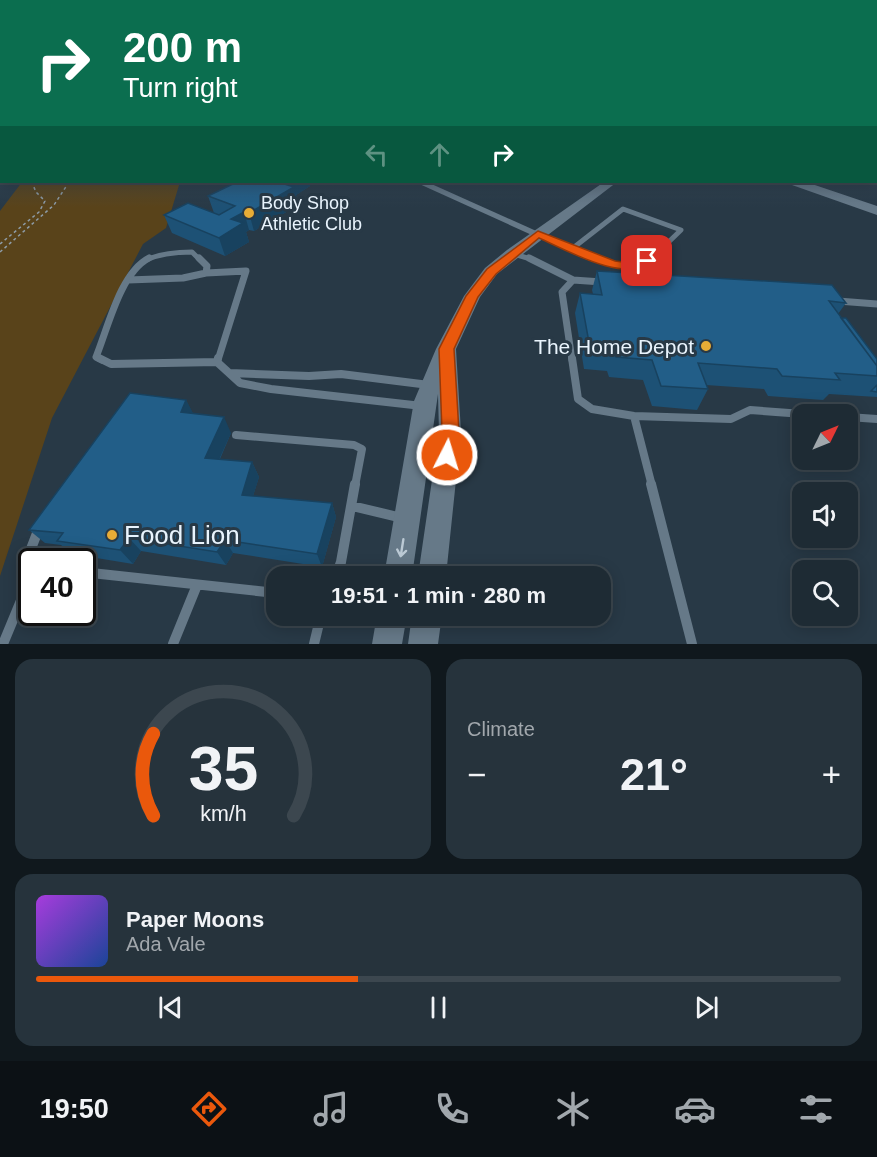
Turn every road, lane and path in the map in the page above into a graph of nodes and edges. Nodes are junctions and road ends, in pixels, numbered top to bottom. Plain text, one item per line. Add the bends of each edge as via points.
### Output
1 (35, 183) edge
2 (68, 183) edge
3 (422, 183) edge
4 (610, 183) edge
5 (799, 183) edge
6 (816, 183) edge
7 (877, 204) edge
8 (877, 211) edge
9 (538, 234) junction
10 (0, 244) edge
11 (573, 248) junction
12 (0, 252) edge
13 (512, 253) junction
14 (206, 273) junction
15 (128, 280) junction
16 (573, 280) junction
17 (608, 282) edge
18 (830, 300) edge
19 (877, 304) edge
20 (446, 349) junction
21 (217, 362) junction
22 (230, 373) junction
23 (428, 395) junction
24 (792, 413) edge
25 (633, 416) junction
26 (858, 418) edge
27 (877, 419) edge
28 (236, 435) dead end
29 (352, 506) junction
30 (46, 516) edge
31 (406, 519) junction
32 (438, 524) junction
33 (31, 548) edge
34 (338, 566) edge
35 (399, 566) edge
36 (433, 566) edge
37 (96, 574) edge
38 (197, 585) junction
39 (266, 592) edge
40 (18, 608) edge
41 (319, 626) edge
42 (390, 626) edge
43 (425, 626) edge
44 (3, 644) edge
45 (173, 644) edge
46 (315, 644) edge
47 (387, 644) edge
48 (423, 644) edge
49 (692, 644) edge

1 - 10 path via 36,192 45,201 42,207
2 - 12 path via 54,205
3 - 9 street
4 - 9 street
5 - 8 street
6 - 7 street
9 - 11 lane
9 - 13 street
11 - 11 lane via 612,265 641,265 681,230 623,209
13 - 16 lane
13 - 20 street via 472,296
14 - 15 lane
14 - 15 lane via 207,266 201,257 181,251 142,262
14 - 21 lane via 246,271
15 - 21 lane via 96,357 111,364
16 - 17 lane
16 - 25 lane via 562,292 578,399 592,408
18 - 19 lane
20 - 23 street
20 - 32 street via 450,432
21 - 22 lane
22 - 23 lane via 340,374
22 - 23 lane via 240,383 271,389
23 - 31 street
24 - 25 lane via 750,411 731,419
25 - 49 lane
26 - 27 lane
28 - 29 lane via 354,445 362,449
29 - 31 lane
29 - 34 lane
30 - 33 lane
31 - 32 street
31 -> 35 street
32 - 36 street
37 - 38 lane
38 - 39 lane
38 - 45 lane
40 - 44 lane
41 - 46 lane
42 - 47 street
43 - 48 street

